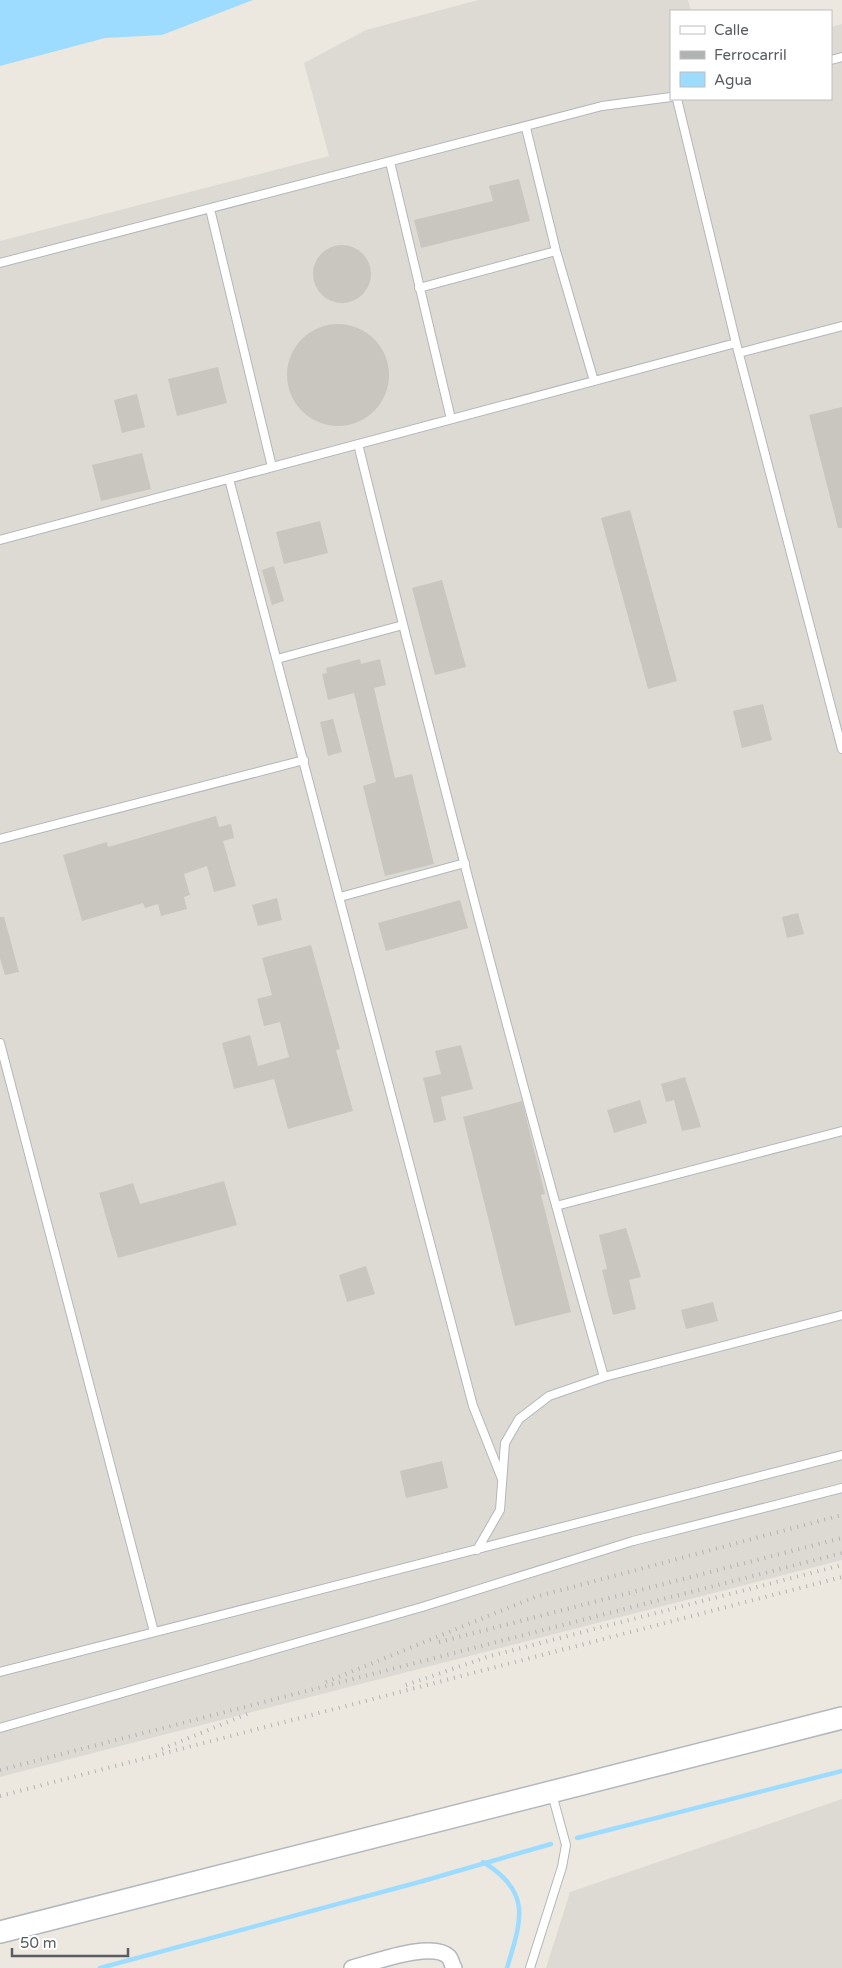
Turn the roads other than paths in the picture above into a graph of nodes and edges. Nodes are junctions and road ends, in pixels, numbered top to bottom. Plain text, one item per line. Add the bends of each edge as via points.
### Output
1 (670, 97) edge
2 (678, 100) edge
3 (526, 128) junction
4 (390, 162) junction
5 (210, 209) junction
6 (556, 251) junction
7 (0, 263) edge
8 (419, 288) junction
9 (842, 326) edge
10 (736, 343) junction
11 (739, 353) junction
12 (594, 381) junction
13 (450, 419) junction
14 (358, 444) junction
15 (272, 467) junction
16 (228, 478) junction
17 (0, 540) edge
18 (403, 625) junction
19 (277, 659) junction
20 (842, 749) edge
21 (304, 760) junction
22 (0, 839) edge
23 (465, 863) junction
24 (340, 897) junction
25 (0, 1043) edge
26 (842, 1131) edge
27 (556, 1206) junction
28 (842, 1316) edge
29 (604, 1377) junction
30 (842, 1455) edge
31 (502, 1479) junction
32 (842, 1488) edge
33 (477, 1550) junction
34 (154, 1632) junction
35 (0, 1672) edge
36 (842, 1718) edge
37 (0, 1728) edge
38 (551, 1792) junction
39 (0, 1932) edge
40 (352, 1968) edge
41 (454, 1968) edge
42 (530, 1968) edge

1 - 3 lane via 602,106
2 - 10 lane
3 - 4 lane
3 - 6 lane
4 - 5 lane
4 - 8 lane
5 - 7 lane
5 - 15 lane
6 - 8 lane
6 - 12 lane
8 - 13 lane
9 - 11 lane
10 - 11 lane
10 - 12 lane
11 - 20 lane
12 - 13 lane
13 - 14 lane
14 - 15 lane
14 - 18 lane
15 - 16 lane
16 - 17 lane
16 - 19 lane
18 - 19 lane
18 - 23 lane
19 - 21 lane
21 - 22 lane
21 - 24 lane
23 - 24 lane
23 - 27 lane
24 - 31 lane via 473,1406
25 - 34 lane
26 - 27 lane
27 - 29 lane
28 - 29 lane
29 - 31 lane via 549,1396 519,1419 505,1443
30 - 33 lane
31 - 33 lane via 500,1510
32 - 37 lane via 633,1541 422,1607
33 - 34 lane
34 - 35 lane
36 - 38 main road
38 - 39 main road
38 - 42 lane via 566,1845
40 - 41 street via 426,1950 439,1951 449,1957

